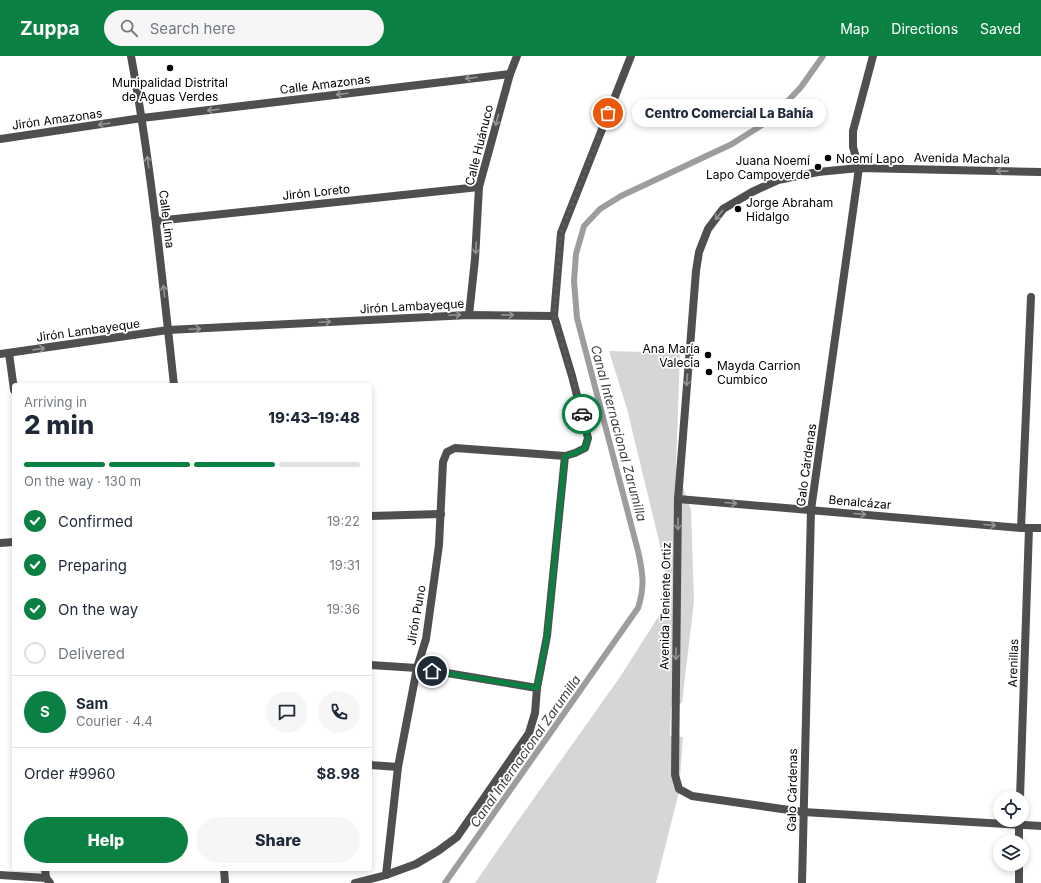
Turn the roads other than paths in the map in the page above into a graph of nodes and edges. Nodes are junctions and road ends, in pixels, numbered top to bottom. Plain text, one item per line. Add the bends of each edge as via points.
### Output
1 (131, 56) edge
2 (517, 56) edge
3 (630, 56) edge
4 (873, 56) edge
5 (510, 74) junction
6 (142, 118) junction
7 (0, 139) edge
8 (859, 168) junction
9 (1041, 172) edge
10 (479, 187) junction
11 (156, 221) junction
12 (1031, 297) dead end
13 (469, 314) junction
14 (554, 316) junction
15 (168, 330) junction
16 (9, 353) junction
17 (0, 354) edge
18 (13, 383) edge
19 (174, 383) edge
20 (565, 456) junction
21 (678, 499) junction
22 (811, 510) junction
23 (441, 514) junction
24 (372, 516) edge
25 (1025, 528) junction
26 (1041, 528) edge
27 (12, 542) edge
28 (0, 543) edge
29 (372, 665) edge
30 (417, 668) junction
31 (537, 688) junction
32 (372, 765) edge
33 (398, 767) junction
34 (1020, 791) edge
35 (803, 812) junction
36 (993, 821) edge
37 (1029, 824) edge
38 (1041, 826) edge
39 (224, 871) edge
40 (1019, 871) edge
41 (0, 875) edge
42 (386, 875) junction
43 (48, 880) edge
44 (225, 883) edge
45 (355, 883) edge
46 (802, 883) edge
47 (1019, 883) edge

1 - 6 street, Calle Lima
2 - 5 street, Calle Huánuco
3 - 14 street via 561,233
4 - 8 street, Galo Cárdenas via 853,131 853,147
5 -> 6 street, Calle Amazonas
5 -> 10 street, Calle Huánuco
6 -> 7 street, Jirón Amazonas
11 -> 6 street, Calle Lima
9 -> 8 street, Avenida Machala
8 -> 21 street, Avenida Teniente Ortiz via 818,172 778,180 723,209 708,229 699,252 696,271
8 - 22 street, Galo Cárdenas
10 - 11 street, Jirón Loreto
10 -> 13 street, Calle Huánuco via 476,259
15 -> 11 street, Calle Lima
12 - 25 street, Arenillas
13 -> 14 street, Jirón Lambayeque
15 -> 13 street, Jirón Lambayeque
14 - 20 street via 588,438 585,448
16 -> 15 street, Jirón Lambayeque
15 - 19 street, Calle Lima
16 - 17 street, Jirón Lambayeque
16 - 18 street
20 - 23 street, Jirón Puno via 455,448 447,452 443,462
20 - 31 street via 547,636
21 -> 22 street, Benalcázar
21 -> 35 street, Avenida Teniente Ortiz via 675,775 678,789 692,796
22 -> 25 street, Benalcázar
22 - 35 street, Galo Cárdenas
23 - 24 street
23 - 30 street, Jirón Puno via 426,639
25 - 26 street, Benalcázar
25 - 34 street, Arenillas
27 - 28 street
29 - 30 street
30 - 31 street
30 - 33 street, Jirón Puno
31 - 42 street via 535,713 529,733 457,837 416,864
32 - 33 street
33 - 42 street, Jirón Puno
35 - 36 street, Avenida Teniente Ortiz
35 - 46 street, Galo Cárdenas
37 - 38 street, Avenida Teniente Ortiz
39 - 44 street
40 - 47 street
41 - 43 street
42 - 45 street

